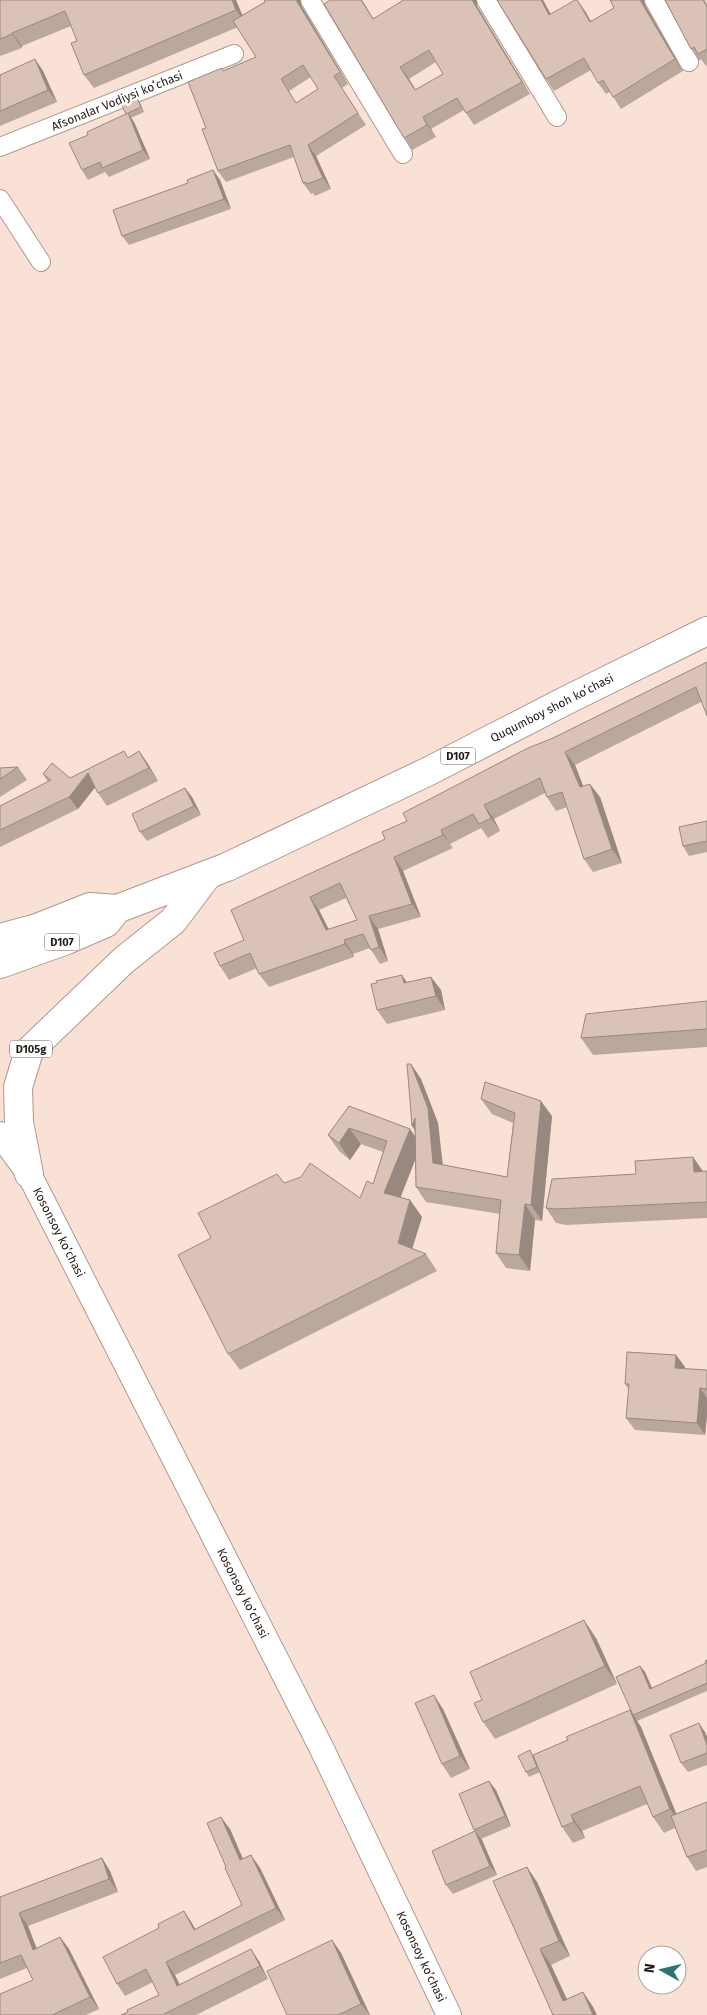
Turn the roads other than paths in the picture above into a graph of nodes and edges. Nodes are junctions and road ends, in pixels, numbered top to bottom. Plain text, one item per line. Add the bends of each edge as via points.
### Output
1 (310, 0) edge
2 (486, 0) edge
3 (654, 0) edge
4 (234, 54) dead end
5 (689, 62) dead end
6 (557, 117) dead end
7 (0, 147) edge
8 (403, 154) dead end
9 (0, 199) edge
10 (41, 262) dead end
11 (707, 631) edge
12 (207, 876) junction
13 (112, 912) junction
14 (0, 938) edge
15 (124, 960) junction
16 (0, 964) edge
17 (29, 1051) junction
18 (0, 1077) edge
19 (0, 1134) edge
20 (29, 1174) junction
21 (450, 2015) edge

1 - 8 street
2 - 6 street
3 - 5 street
4 - 7 street, Afsonalar Vodiysi koʻchasi
9 - 10 street
11 - 12 main road, Ququmboy shoh koʻchasi / D107 via 429,771
12 - 13 main road, D107
12 - 15 main road, D105g via 172,921
13 - 14 main road, D107 via 90,907 37,928
13 - 15 main road
13 - 16 main road, D107 via 67,940
15 - 17 main road, D105g
17 - 18 main road
17 - 20 main road, D105g via 18,1086
19 - 20 main road, D105g
20 - 21 main road, Kosonsoy ko’chasi / D105g via 320,1746

